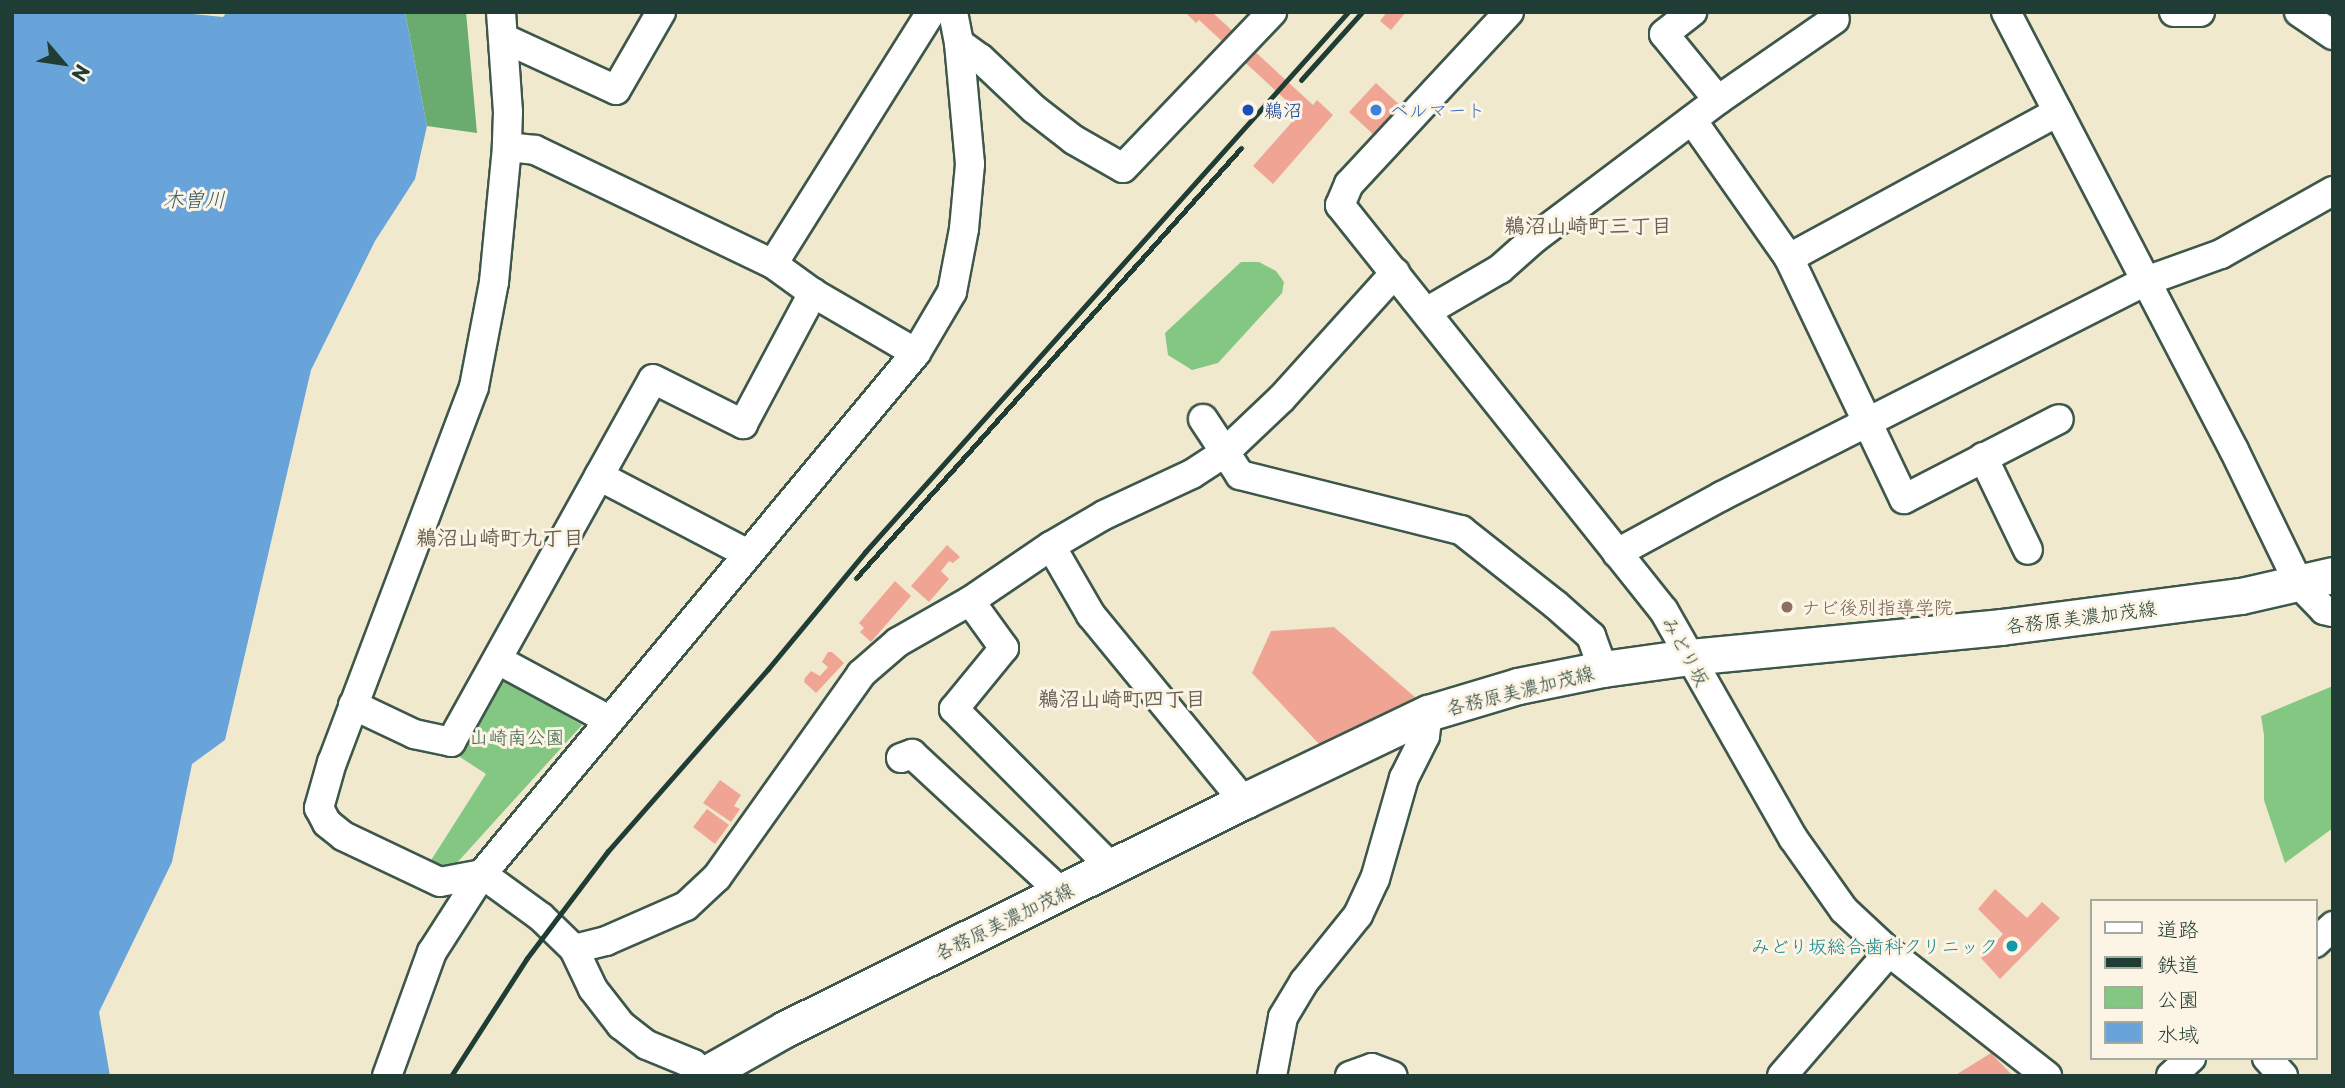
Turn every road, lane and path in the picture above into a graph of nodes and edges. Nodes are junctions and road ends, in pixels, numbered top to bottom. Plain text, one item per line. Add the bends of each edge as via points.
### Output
1 (661, 12) edge
2 (1272, 12) edge
3 (1509, 12) edge
4 (1692, 12) edge
5 (2006, 12) edge
6 (2174, 12) edge
7 (2200, 12) edge
8 (2299, 12) edge
9 (1835, 19) dead end
10 (945, 20) edge
11 (502, 25) edge
12 (2333, 35) edge
13 (1718, 100) junction
14 (2058, 112) junction
15 (1692, 120) junction
16 (507, 147) junction
17 (2333, 191) edge
18 (1789, 258) junction
19 (773, 264) junction
20 (1395, 273) junction
21 (2146, 281) junction
22 (813, 293) junction
23 (1426, 312) junction
24 (916, 353) junction
25 (1203, 419) dead end
26 (2059, 419) dead end
27 (1866, 423) junction
28 (1223, 454) junction
29 (1983, 457) junction
30 (599, 476) junction
31 (1051, 546) junction
32 (2028, 550) dead end
33 (1617, 553) junction
34 (748, 554) junction
35 (2333, 575) edge
36 (2299, 584) junction
37 (970, 601) junction
38 (2333, 612) edge
39 (1690, 657) junction
40 (498, 660) junction
41 (1603, 669) junction
42 (353, 705) junction
43 (1428, 713) junction
44 (609, 720) junction
45 (901, 758) dead end
46 (1244, 801) junction
47 (1112, 868) junction
48 (482, 874) junction
49 (1060, 892) junction
50 (2333, 926) edge
51 (2317, 941) edge
52 (574, 949) junction
53 (1889, 951) junction
54 (2188, 1060) edge
55 (2269, 1060) edge
56 (703, 1075) edge
57 (387, 1076) edge
58 (1272, 1076) edge
59 (1350, 1076) edge
60 (1393, 1076) edge
61 (1782, 1076) edge
62 (2047, 1076) edge
63 (2171, 1076) edge
64 (2283, 1076) edge

1 - 11 street via 616,90
2 - 10 street via 1123,168 1034,110
3 - 20 street, みどり坂 via 1349,184 1340,205
4 - 13 street via 1664,33
5 - 14 street
6 - 7 street
8 - 12 street
9 - 13 street
10 - 19 street
10 - 24 street via 970,164 952,292
11 - 16 street
13 - 15 street
14 - 18 street
14 - 21 street
15 - 18 street
15 - 23 street via 1535,238 1500,270
16 - 19 street via 535,150
16 - 42 street via 494,282 474,387
17 - 21 street via 2221,254
18 - 27 street
19 - 22 street
20 - 23 street, みどり坂
20 - 28 street via 1282,398
21 - 27 street
21 - 36 street
22 - 24 street
22 - 30 street via 743,424 653,379
23 - 33 street, みどり坂
24 - 34 street
25 - 28 street
26 - 29 street
27 - 29 street via 1904,499
27 - 33 street
28 - 31 street
28 - 41 street via 1241,475 1461,530 1591,636
29 - 32 street
30 - 34 street
30 - 40 street
31 - 37 street
31 - 46 street via 1091,615
33 - 39 street, みどり坂 via 1664,611
34 - 44 street
35 - 36 main road, 各務原美濃加茂線
36 - 38 street via 2324,610
36 - 39 main road, 各務原美濃加茂線 via 2001,628
37 - 47 street via 1004,648 954,709
37 - 52 street via 898,642 862,674 717,877 686,906 606,941
39 - 41 main road, 各務原美濃加茂線
39 - 53 street, みどり坂 via 1816,875 1844,910
40 - 42 street via 451,741 414,734
40 - 44 street
41 - 43 main road, 各務原美濃加茂線 via 1518,686
42 - 48 street via 319,808 327,823 343,836 440,882
43 - 46 main road, 各務原美濃加茂線
43 - 58 street via 1425,736 1404,778 1375,879 1357,915 1304,982 1283,1017
44 - 48 street
45 - 49 street via 912,754
46 - 47 main road, 各務原美濃加茂線
47 - 49 main road, 各務原美濃加茂線
48 - 52 street via 541,917
48 - 57 street via 432,952
49 - 56 main road, 各務原美濃加茂線
50 - 51 street
52 - 56 street via 593,989 621,1025 647,1045 693,1064
53 - 61 street
53 - 62 street, みどり坂
54 - 63 street
55 - 64 street
59 - 60 street via 1372,1068

